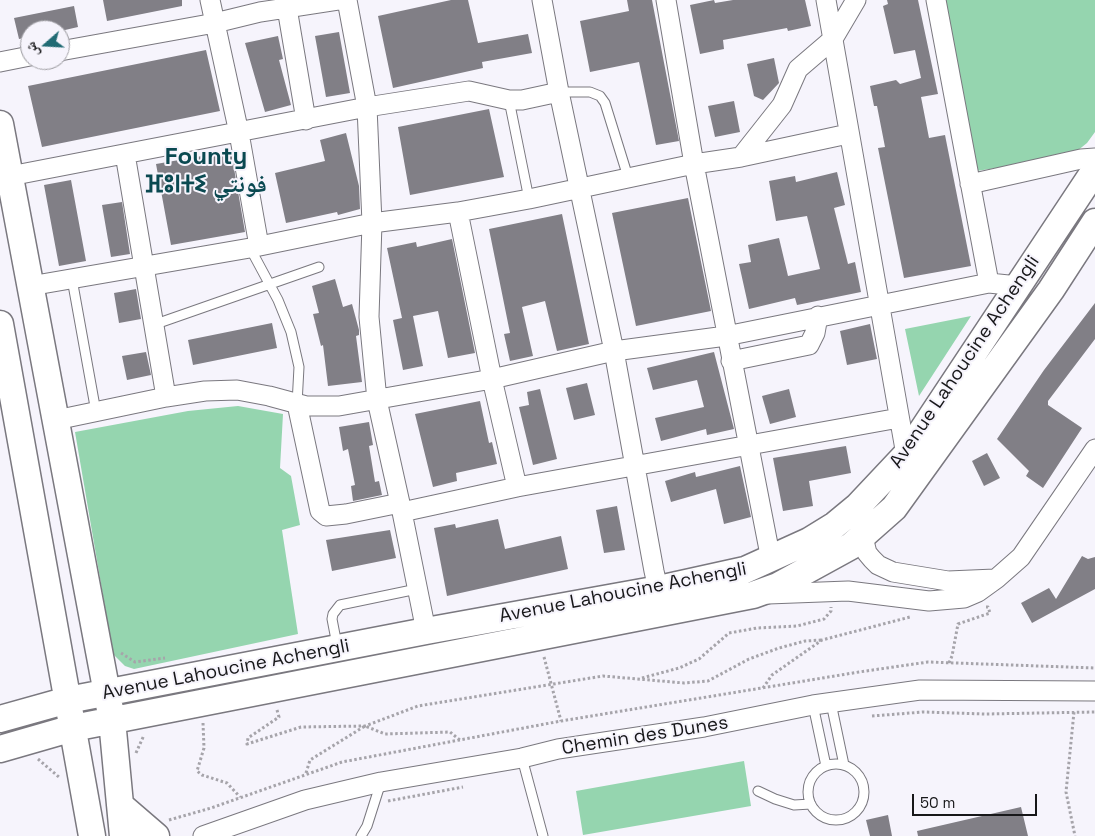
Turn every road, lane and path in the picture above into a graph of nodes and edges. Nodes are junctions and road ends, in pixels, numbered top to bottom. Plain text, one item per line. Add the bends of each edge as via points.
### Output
1 (210, 0) edge
2 (338, 0) edge
3 (347, 0) edge
4 (542, 0) edge
5 (666, 0) edge
6 (826, 0) edge
7 (856, 0) edge
8 (936, 0) edge
9 (258, 6) edge
10 (287, 8) junction
11 (215, 23) junction
12 (833, 39) junction
13 (70, 49) edge
14 (20, 58) edge
15 (0, 62) edge
16 (559, 92) junction
17 (509, 100) junction
18 (367, 107) junction
19 (306, 120) junction
20 (0, 124) edge
21 (238, 133) junction
22 (848, 134) junction
23 (125, 154) junction
24 (741, 157) junction
25 (1095, 158) edge
26 (694, 164) junction
27 (1095, 170) edge
28 (10, 176) junction
29 (628, 177) junction
30 (970, 184) junction
31 (580, 189) junction
32 (529, 199) junction
33 (458, 212) junction
34 (1095, 222) edge
35 (372, 223) junction
36 (254, 247) junction
37 (144, 267) junction
38 (319, 267) dead end
39 (72, 279) junction
40 (989, 283) junction
41 (270, 285) junction
42 (30, 286) junction
43 (1018, 286) junction
44 (881, 303) junction
45 (818, 316) junction
46 (0, 324) edge
47 (153, 325) junction
48 (726, 336) junction
49 (614, 352) junction
50 (731, 361) junction
51 (492, 379) junction
52 (6, 393) edge
53 (166, 397) junction
54 (377, 400) junction
55 (298, 404) junction
56 (96, 412) junction
57 (899, 418) junction
58 (56, 420) junction
59 (748, 445) junction
60 (1095, 450) edge
61 (906, 455) junction
62 (635, 466) junction
63 (517, 487) junction
64 (401, 508) junction
65 (863, 537) junction
66 (771, 560) junction
67 (996, 579) junction
68 (417, 589) junction
69 (753, 595) junction
70 (661, 601) junction
71 (830, 601) dead end
72 (978, 610) dead end
73 (905, 614) dead end
74 (426, 631) junction
75 (822, 640) junction
76 (338, 648) junction
77 (542, 652) dead end
78 (170, 657) dead end
79 (100, 660) junction
80 (949, 663) junction
81 (1095, 668) edge
82 (639, 679) junction
83 (553, 686) junction
84 (763, 688) junction
85 (1095, 691) edge
86 (107, 693) junction
87 (68, 700) junction
88 (826, 709) junction
89 (269, 711) dead end
90 (1074, 712) junction
91 (1095, 712) edge
92 (201, 715) dead end
93 (0, 719) edge
94 (112, 720) junction
95 (212, 720) dead end
96 (203, 721) junction
97 (561, 721) junction
98 (365, 726) junction
99 (73, 728) junction
100 (152, 730) dead end
101 (460, 741) junction
102 (5, 747) edge
103 (522, 758) junction
104 (136, 760) dead end
105 (844, 765) junction
106 (826, 766) junction
107 (306, 773) junction
108 (381, 782) junction
109 (62, 785) dead end
110 (469, 785) dead end
111 (758, 790) dead end
112 (240, 797) junction
113 (374, 803) junction
114 (811, 804) junction
115 (120, 805) junction
116 (160, 827) edge
117 (92, 836) edge
118 (123, 836) edge
119 (203, 836) edge
120 (361, 836) edge
121 (543, 836) edge
122 (1075, 836) edge

1 - 11 street
2 - 10 street
3 - 18 street
4 - 16 street
5 - 26 street
6 - 12 street
7 - 12 street
8 - 30 street
9 - 10 street
9 - 11 street
10 - 19 street
11 - 13 street
11 - 21 street
12 - 22 street
12 - 24 street via 798,69 779,110
14 - 15 street
16 - 17 street
16 - 29 lane via 590,92 600,96
16 - 31 street
17 - 18 street via 469,91
17 - 32 lane
18 - 19 street
18 - 35 street
19 - 21 street
20 - 28 street
21 - 23 street
21 - 36 street
22 - 24 street
22 - 44 street
23 - 28 street
23 - 37 street
24 - 26 street
25 - 30 street
26 - 29 street
26 - 48 street
27 - 43 street, Avenue Lahoucine Achengli
28 - 42 street
29 - 31 street
30 - 40 street
31 - 32 street
31 - 49 street
32 - 33 street
33 - 35 street
33 - 51 street
34 - 65 street, Avenue Lahoucine Achengli via 1051,290 894,508
35 - 36 street
35 - 54 street via 369,317
36 - 37 street
36 - 41 lane
37 - 39 street
37 - 47 street
38 - 41 lane
39 - 42 street
39 - 56 lane
40 - 43 street
40 - 44 street
41 - 47 lane
41 - 55 lane via 285,314 296,349
42 - 58 street
43 - 61 street, Avenue Lahoucine Achengli
44 - 45 street
44 - 57 street
45 - 48 street
45 - 50 street via 816,333 808,345
46 - 52 street
47 - 53 street
48 - 49 street
48 - 50 street
49 - 51 street
49 - 62 street
50 - 59 street
51 - 54 street
51 - 63 street
52 - 87 street
53 - 55 street via 237,390
53 - 56 street
54 - 55 street via 339,406
54 - 64 street
55 - 64 street via 320,512 326,516
56 - 58 street
57 - 59 street
57 - 61 street
58 - 79 street
59 - 62 street
59 - 66 street
60 - 67 street via 1021,557
61 - 66 street, Avenue Lahoucine Achengli via 858,506 835,525
62 - 63 street
62 - 70 street
63 - 64 street
64 - 68 street
65 - 67 street via 872,559 893,572 948,581
65 - 69 street, Avenue Lahoucine Achengli via 820,564
66 - 70 street, Avenue Lahoucine Achengli
67 - 69 street via 978,592 950,600 919,600 848,591
68 - 74 street
68 - 76 lane via 340,605 332,619
69 - 70 street, Avenue Lahoucine Achengli
70 - 74 street, Avenue Lahoucine Achengli
70 - 94 street, Avenue Lahoucine Achengli
71 - 82 path via 831,611 824,619 797,626 729,633 699,659
72 - 80 path via 988,607 990,613 958,624
73 - 75 path via 913,616
74 - 76 street, Avenue Lahoucine Achengli
75 - 82 path via 779,648 749,659 708,681 684,683
75 - 84 path via 772,675
76 - 86 street, Avenue Lahoucine Achengli
77 - 83 path
78 - 79 path via 135,662 120,652
79 - 86 street
80 - 81 path
80 - 84 path via 928,662
82 - 83 path via 603,676
83 - 97 path
83 - 98 path via 418,706
84 - 97 path
85 - 88 street, Chemin des Dunes via 920,690
86 - 87 street, Avenue Lahoucine Achengli
86 - 94 street
87 - 93 street, Avenue Lahoucine Achengli
87 - 99 street
88 - 90 path via 984,714
88 - 103 street, Chemin des Dunes via 558,749
88 - 105 lane
88 - 106 lane
89 - 98 path via 277,710 278,717 248,738 248,744 301,727
90 - 91 path
90 - 122 path via 1066,792
92 - 96 path
94 - 99 street, Avenue Lahoucine Achengli
94 - 115 street
95 - 96 path
96 - 112 path via 204,748 197,771 227,783
97 - 101 path
98 - 101 path via 385,734 450,732
98 - 107 path via 310,760
99 - 102 street, Avenue Lahoucine Achengli
99 - 117 street
100 - 104 path via 144,735
101 - 107 path via 342,762
102 - 109 path via 23,749 44,763
103 - 108 street, Chemin des Dunes
103 - 121 lane
105 - 106 lane
105 - 114 lane via 861,780 864,791 862,804 854,814 843,820 830,820 818,814
106 - 114 lane via 814,775 808,789
107 - 112 path
108 - 113 lane
108 - 119 street, Chemin des Dunes via 305,800
110 - 113 path via 451,791
111 - 114 lane via 794,805
112 - 116 path
113 - 120 lane
115 - 116 street
115 - 118 street

